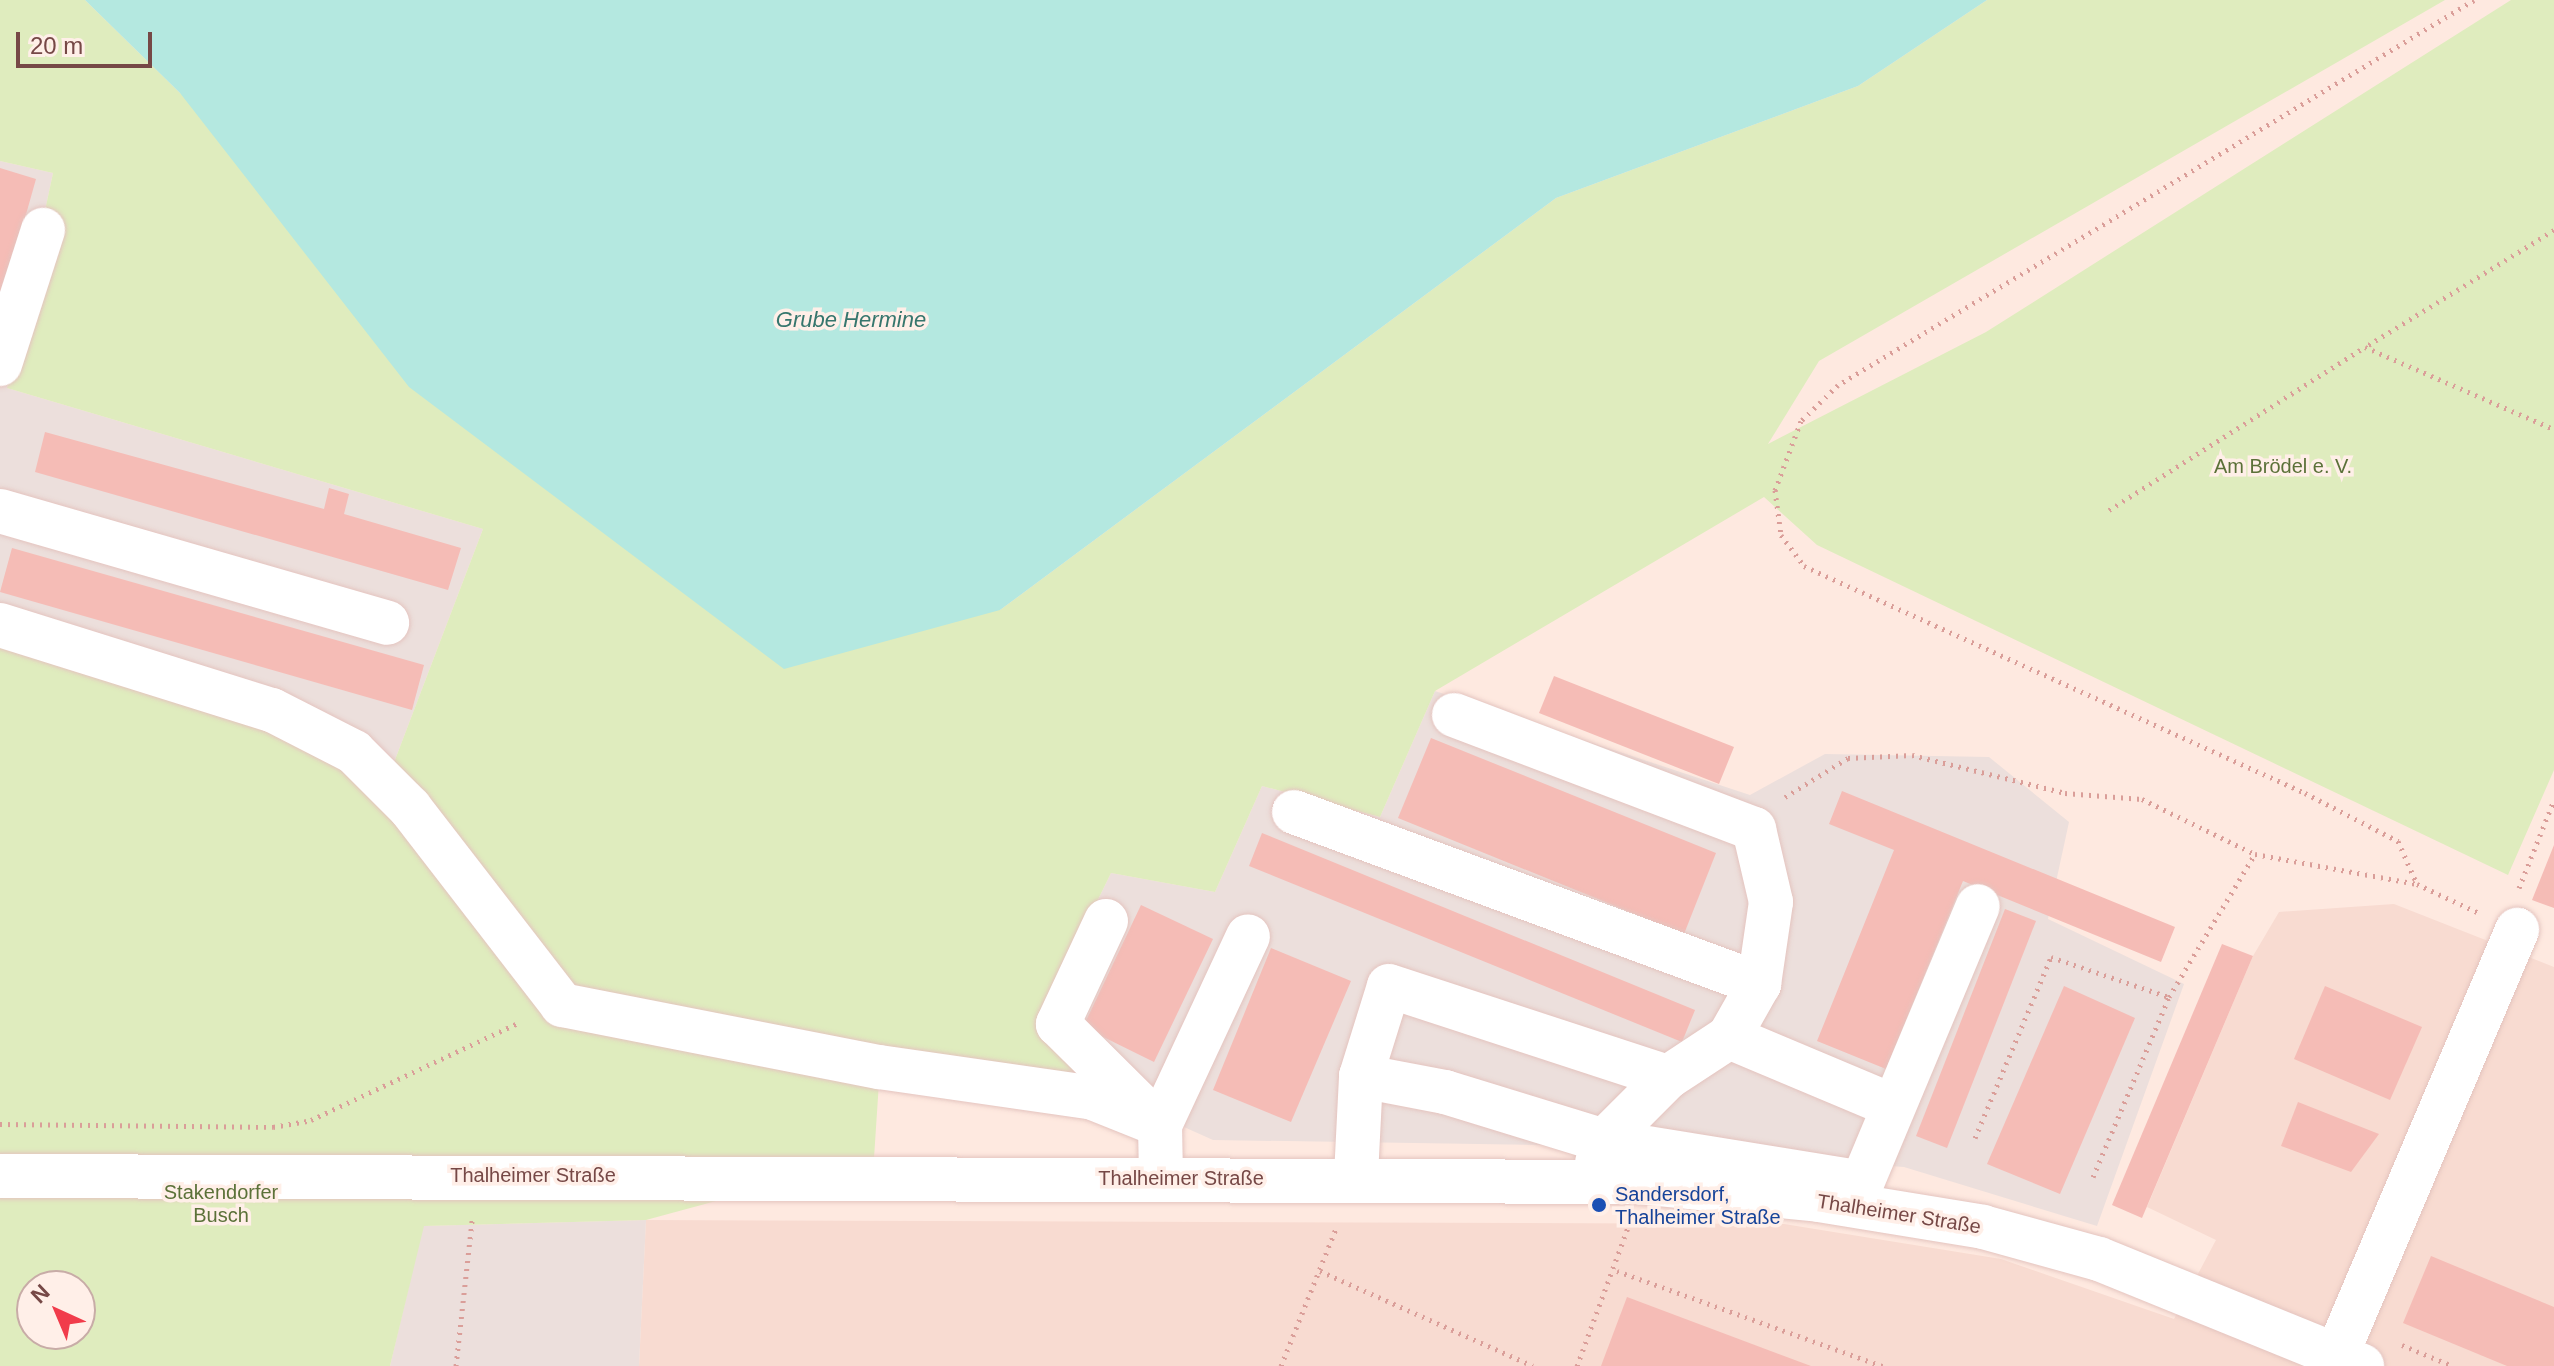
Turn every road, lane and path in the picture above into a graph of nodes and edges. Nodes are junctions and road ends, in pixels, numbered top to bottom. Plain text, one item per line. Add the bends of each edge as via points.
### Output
1 (2474, 0) edge
2 (43, 230) dead end
3 (2554, 230) edge
4 (2365, 347) junction
5 (0, 364) edge
6 (2554, 429) edge
7 (2109, 510) dead end
8 (0, 511) edge
9 (387, 623) dead end
10 (0, 625) edge
11 (1454, 715) dead end
12 (2554, 800) edge
13 (1294, 812) dead end
14 (1754, 829) junction
15 (2255, 854) junction
16 (2417, 884) junction
17 (1978, 906) dead end
18 (1106, 921) dead end
19 (2517, 930) junction
20 (1248, 936) dead end
21 (1759, 984) junction
22 (2169, 997) junction
23 (562, 1005) junction
24 (1729, 1037) junction
25 (1361, 1076) junction
26 (1668, 1077) junction
27 (1893, 1106) junction
28 (0, 1124) edge
29 (1160, 1125) junction
30 (1975, 1138) dead end
31 (1597, 1160) junction
32 (477, 1175) junction
33 (0, 1176) edge
34 (1356, 1176) junction
35 (2093, 1177) dead end
36 (1161, 1178) junction
37 (1639, 1182) junction
38 (1320, 1271) junction
39 (1617, 1271) junction
40 (2343, 1363) edge
41 (456, 1366) edge
42 (1281, 1366) edge
43 (1533, 1366) edge
44 (1577, 1366) edge
45 (1882, 1366) edge

1 - 16 path via 1838,385 1801,421 1775,490 1781,535 1804,566 2128,719 2305,793 2398,841
2 - 5 street
3 - 4 path
4 - 6 path
4 - 7 path
8 - 9 street
10 - 23 street via 272,710 354,752 410,808
11 - 14 street
12 - 19 path via 2510,910
13 - 21 street
14 - 15 path via 1796,787 1848,758 1912,755 2065,793 2142,799
14 - 21 street via 1771,902
15 - 16 path
15 - 22 path
16 - 19 path
17 - 27 street
18 - 29 street via 1058,1024
19 - 40 street, Thalheimer Straße
20 - 29 street
21 - 24 street
22 - 30 path via 2051,957
22 - 35 path
23 - 28 path via 311,1120 273,1127
23 - 29 street via 879,1067 1093,1098
24 - 26 street
24 - 27 street
25 - 26 street via 1389,986
25 - 31 street via 1445,1092
25 - 34 street
26 - 31 street
27 - 31 street via 1862,1183
29 - 36 street
31 - 34 street, Thalheimer Straße
31 - 37 street, Thalheimer Straße
32 - 33 street, Thalheimer Straße
32 - 36 street, Thalheimer Straße
32 - 41 path
34 - 36 street, Thalheimer Straße
34 - 38 path
37 - 39 path
37 - 40 street, Thalheimer Straße via 1819,1200 1983,1227 2099,1259
38 - 42 path
38 - 43 path
39 - 44 path
39 - 45 path

